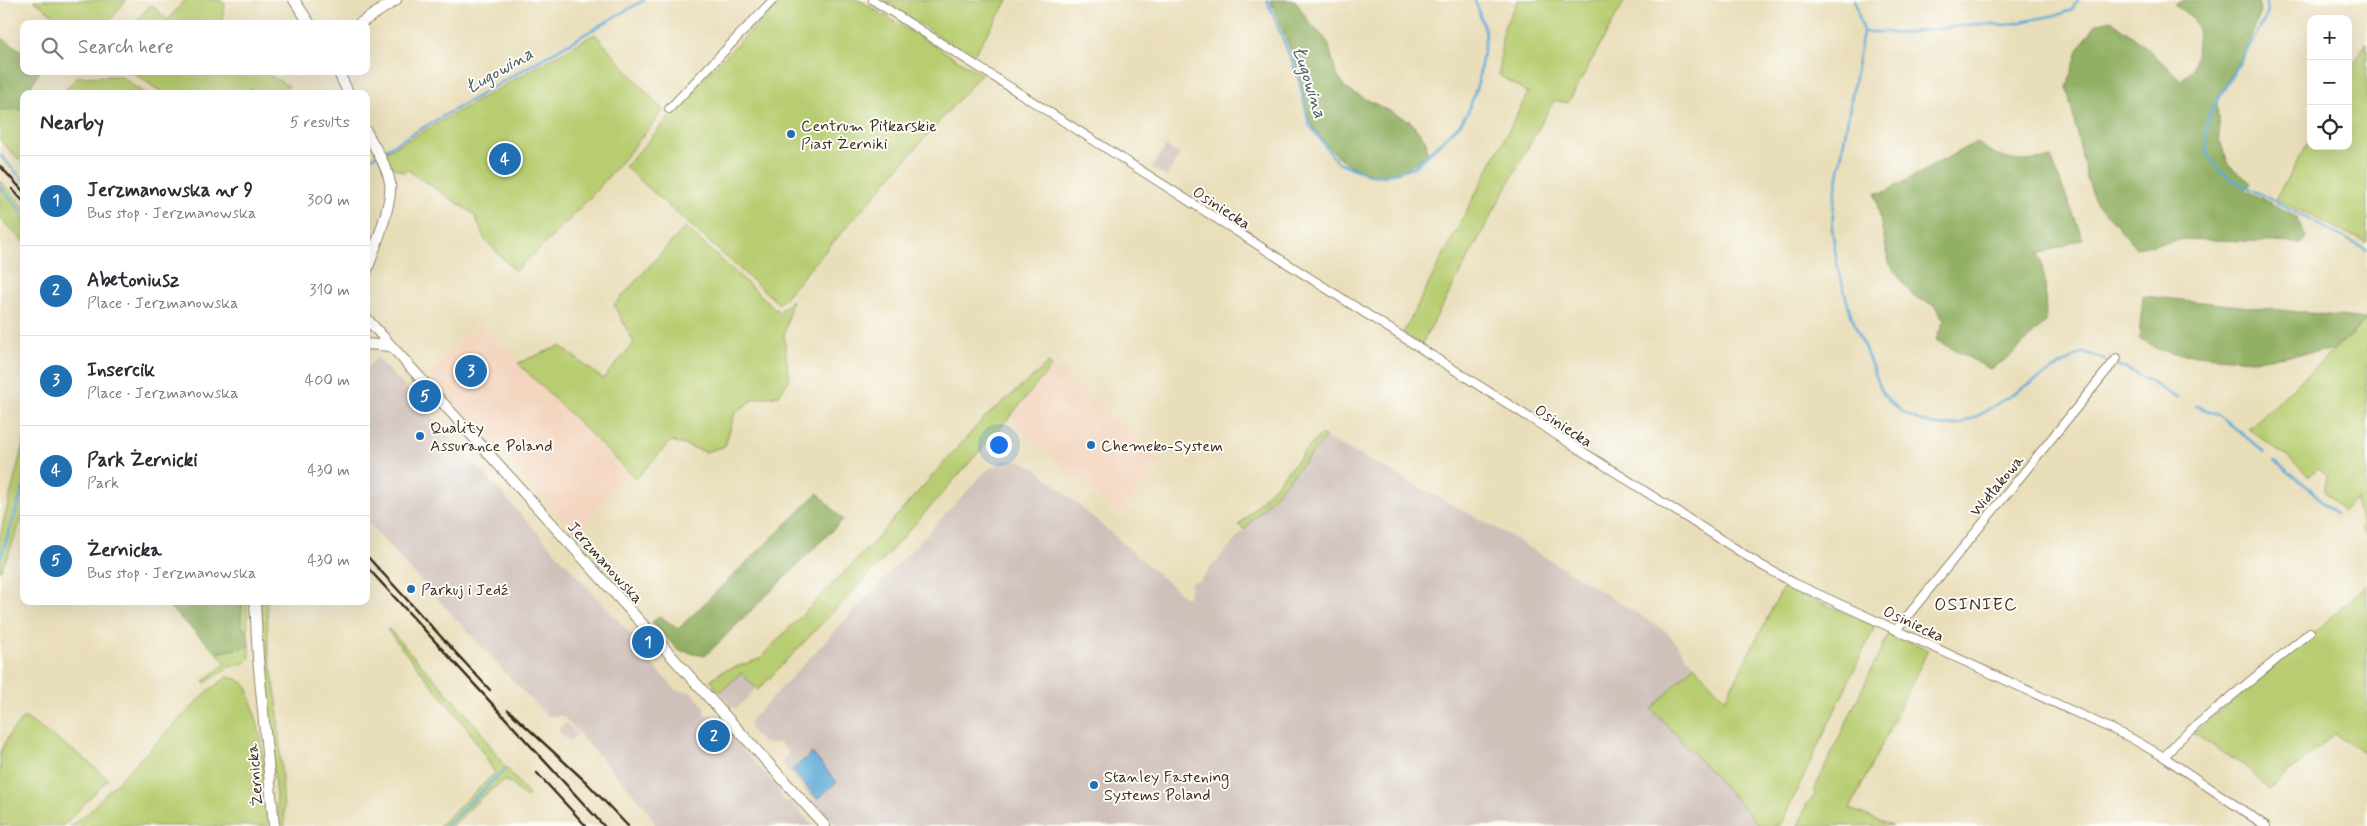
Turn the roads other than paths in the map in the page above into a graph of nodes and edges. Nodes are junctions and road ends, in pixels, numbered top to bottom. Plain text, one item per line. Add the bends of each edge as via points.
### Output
1 (294, 0) edge
2 (396, 0) edge
3 (773, 0) edge
4 (873, 0) edge
5 (307, 20) edge
6 (365, 20) edge
7 (340, 75) edge
8 (347, 90) edge
9 (669, 109) dead end
10 (370, 139) edge
11 (370, 260) edge
12 (370, 323) edge
13 (370, 344) edge
14 (390, 346) junction
15 (2117, 358) dead end
16 (255, 605) edge
17 (1896, 630) junction
18 (2310, 632) dead end
19 (2164, 758) junction
20 (274, 826) edge
21 (825, 826) edge
22 (2266, 826) edge

1 - 5 street
2 - 6 street
3 - 9 street
4 - 17 street, Osiniecka via 1721,541 1794,584
7 - 8 street
10 - 11 street via 390,181 390,194
12 - 14 street, Jerzmanowska
13 - 14 street
14 - 21 street, Jerzmanowska
15 - 17 street, Widłakowa
16 - 20 street, Żernicka
17 - 19 street, Osiniecka via 2129,737
18 - 19 street via 2192,728
19 - 22 street, Osiniecka

